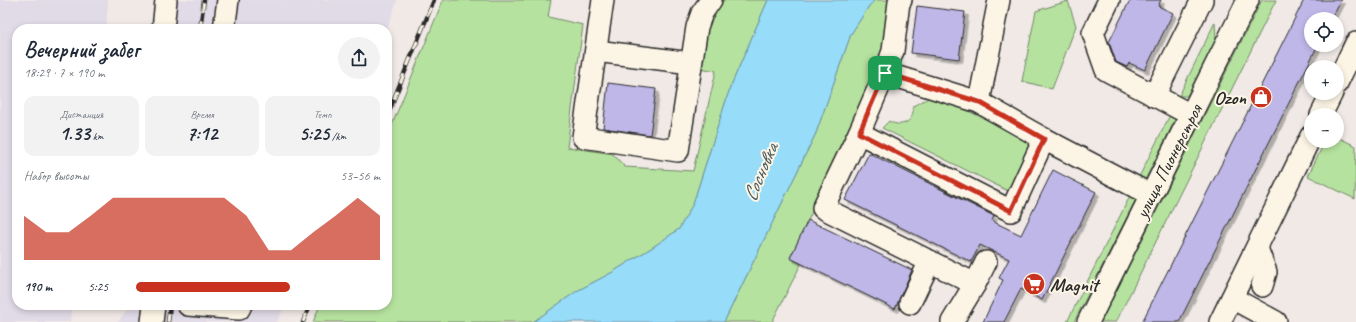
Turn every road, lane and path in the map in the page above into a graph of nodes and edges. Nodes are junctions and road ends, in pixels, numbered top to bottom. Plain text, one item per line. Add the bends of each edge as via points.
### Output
1 (166, 0) edge
2 (228, 0) edge
3 (602, 0) edge
4 (711, 0) edge
5 (901, 0) edge
6 (999, 0) edge
7 (1109, 0) edge
8 (1202, 0) edge
9 (1248, 0) edge
10 (164, 24) edge
11 (225, 24) edge
12 (1356, 43) edge
13 (596, 51) junction
14 (691, 63) junction
15 (1344, 68) edge
16 (885, 73) junction
17 (1154, 96) junction
18 (979, 102) junction
19 (1191, 115) junction
20 (859, 133) junction
21 (1044, 139) junction
22 (1305, 148) edge
23 (1151, 195) junction
24 (1258, 247) junction
25 (930, 261) junction
26 (986, 262) dead end
27 (975, 284) junction
28 (1262, 286) dead end
29 (1232, 298) junction
30 (910, 303) dead end
31 (153, 310) edge
32 (232, 310) edge
33 (206, 314) edge
34 (152, 322) edge
35 (952, 322) edge
36 (1088, 322) edge
37 (1220, 322) edge
38 (1276, 322) edge

1 - 10 street
2 - 11 street
3 - 13 street
4 - 14 street via 702,13 697,28
5 - 16 street via 898,2 893,51
6 - 18 street
7 - 17 street via 1093,33 1106,70
8 - 17 street
9 - 19 street, улица Пионерстроя
12 - 15 street
13 - 14 street
13 - 14 street via 583,137 678,151
16 - 18 street
16 - 20 street
17 - 19 street
18 - 21 street
19 - 23 street, улица Пионерстроя
20 - 21 street via 1011,211
20 - 25 street via 823,208
21 - 23 street
22 - 24 street
23 - 36 street, улица Пионерстроя
24 - 28 street via 1266,272
24 - 29 street
25 - 27 street
25 - 30 street
26 - 27 street
27 - 35 street
29 - 37 street
29 - 38 street
31 - 34 street
32 - 33 street

